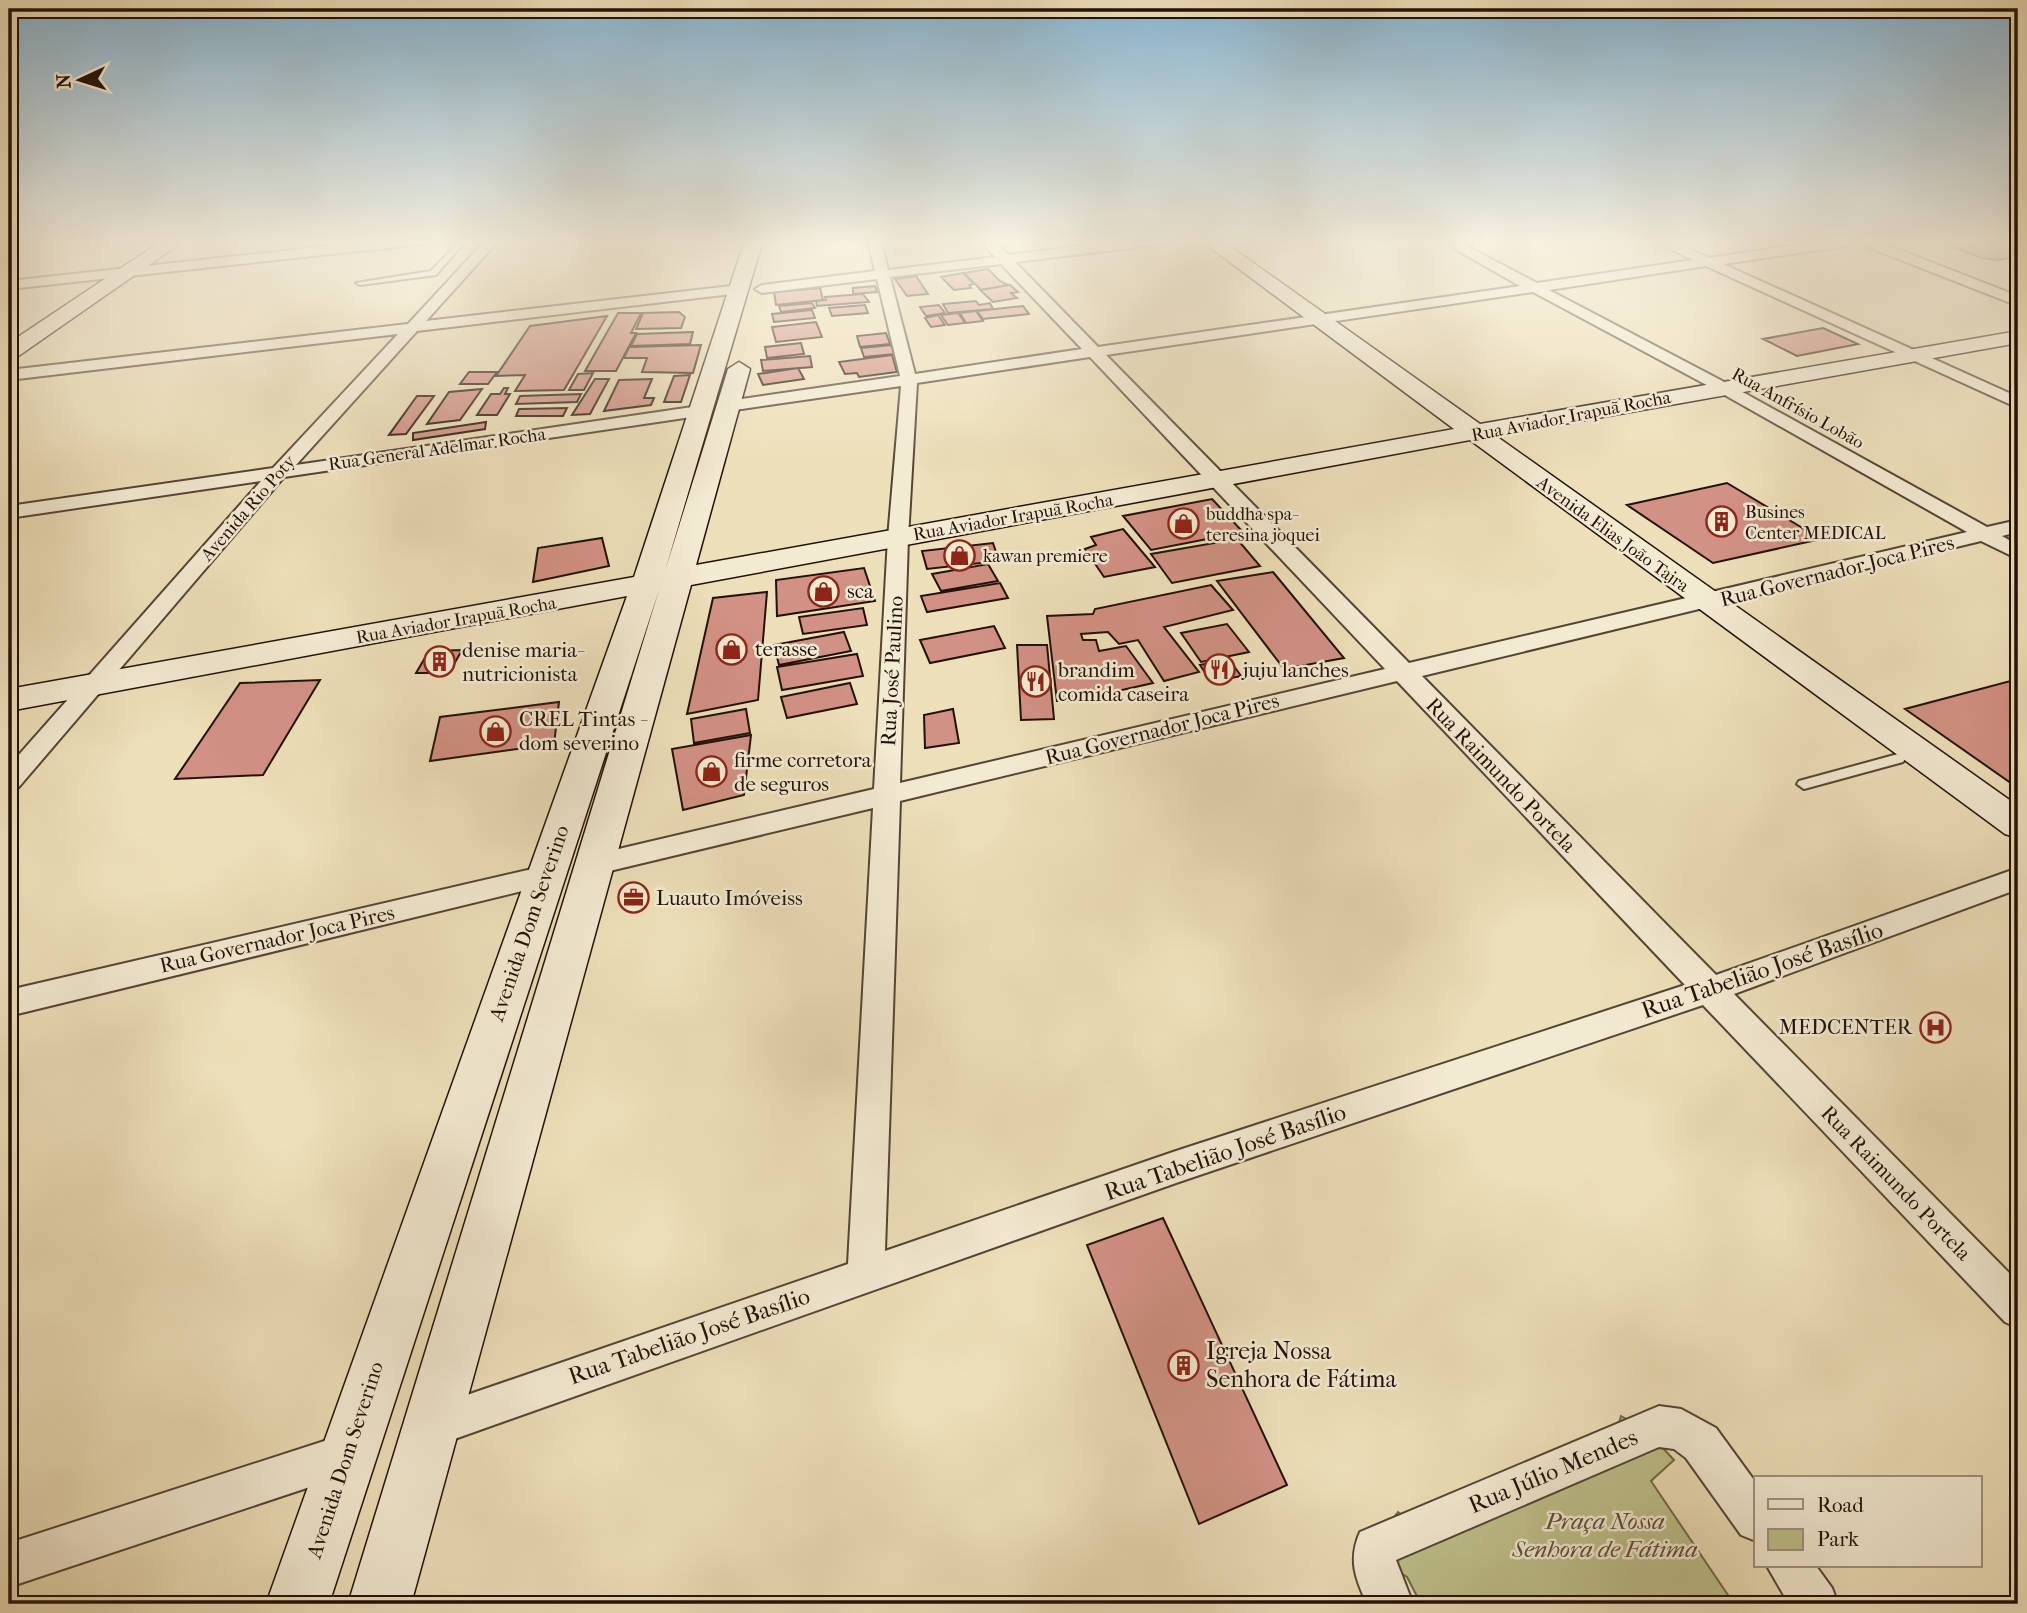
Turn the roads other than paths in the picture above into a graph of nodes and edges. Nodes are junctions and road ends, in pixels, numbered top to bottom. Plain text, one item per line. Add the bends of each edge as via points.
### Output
1 (64, 315) edge
2 (425, 315) edge
3 (524, 315) edge
4 (743, 315) edge
5 (894, 315) edge
6 (1057, 315) edge
7 (1320, 315) edge
8 (1321, 315) edge
9 (1351, 315) edge
10 (1585, 315) edge
11 (1824, 315) edge
12 (1326, 319) junction
13 (414, 328) junction
14 (2018, 337) edge
15 (9, 352) edge
16 (1094, 354) junction
17 (1914, 356) junction
18 (9, 375) edge
19 (909, 381) junction
20 (1722, 387) junction
21 (2018, 403) edge
22 (713, 409) junction
23 (1483, 432) junction
24 (279, 472) junction
25 (1220, 480) junction
26 (9, 512) edge
27 (2018, 526) edge
28 (1984, 534) junction
29 (898, 538) junction
30 (2018, 554) edge
31 (662, 583) junction
32 (1717, 600) junction
33 (1401, 671) junction
34 (96, 684) junction
35 (9, 700) edge
36 (1908, 756) junction
37 (9, 782) edge
38 (1804, 784) dead end
39 (886, 795) junction
40 (2018, 806) edge
41 (2018, 825) edge
42 (593, 865) junction
43 (545, 876) junction
44 (2018, 878) edge
45 (1709, 990) junction
46 (9, 1003) edge
47 (866, 1274) junction
48 (2018, 1309) edge
49 (432, 1427) junction
50 (346, 1455) junction
51 (1754, 1517) edge
52 (9, 1565) edge
53 (1790, 1568) edge
54 (298, 1604) edge
55 (379, 1604) edge
56 (1391, 1604) edge
57 (1816, 1604) edge

1 - 15 street
2 - 13 street, Avenida Rio Poty
3 - 13 street
4 - 22 street, Avenida Dom Severino
5 - 19 street, Rua José Paulino
6 - 16 street, Rua Raimundo Portela
7 - 12 street, Avenida Elias João Tajra
8 - 12 street, Avenida Elias João Tajra
9 - 12 street, Rua General Adelmar Rocha
10 - 20 street, Rua Anfrísio Lobão
11 - 17 street
12 - 16 street, Rua General Adelmar Rocha
12 - 23 street, Avenida Elias João Tajra
13 - 18 street
13 - 24 street, Avenida Rio Poty
14 - 17 street, Rua Aviador Irapuã Rocha
16 - 19 street, Rua General Adelmar Rocha
16 - 25 street, Rua Raimundo Portela
17 - 20 street, Rua Aviador Irapuã Rocha
17 - 21 street
19 - 22 street, Rua General Adelmar Rocha
19 - 29 street, Rua José Paulino
20 - 23 street, Rua Aviador Irapuã Rocha
20 - 28 street, Rua Anfrísio Lobão
22 - 24 street, Rua General Adelmar Rocha
22 - 31 street, Avenida Dom Severino
23 - 25 street, Rua Aviador Irapuã Rocha
23 - 32 street, Avenida Elias João Tajra
24 - 26 street, Rua General Adelmar Rocha
24 - 34 street, Avenida Rio Poty
25 - 29 street, Rua Aviador Irapuã Rocha
25 - 33 street, Rua Raimundo Portela
27 - 28 street, Rua Governador Joca Pires
28 - 30 street, Rua Anfrísio Lobão
28 - 32 street, Rua Governador Joca Pires
29 - 31 street, Rua Aviador Irapuã Rocha
29 - 39 street, Rua José Paulino
31 - 34 street, Rua Aviador Irapuã Rocha
31 - 42 street, Avenida Dom Severino
31 - 43 street, Avenida Dom Severino
32 - 33 street, Rua Governador Joca Pires
32 - 36 street, Avenida Elias João Tajra
32 - 40 street, Avenida Elias João Tajra
33 - 39 street, Rua Governador Joca Pires
33 - 45 street, Rua Raimundo Portela
34 - 35 street, Rua Aviador Irapuã Rocha
34 - 37 street, Avenida Rio Poty
36 - 38 lane
36 - 41 street, Avenida Elias João Tajra
39 - 42 street, Rua Governador Joca Pires
39 - 47 street, Rua José Paulino
42 - 49 street, Avenida Dom Severino
43 - 46 street, Rua Governador Joca Pires
43 - 50 street, Avenida Dom Severino
44 - 45 street, Rua Tabelião José Basílio
45 - 47 street, Rua Tabelião José Basílio
45 - 48 street, Rua Raimundo Portela
47 - 49 street, Rua Tabelião José Basílio
49 - 55 street, Avenida Dom Severino
50 - 52 street
50 - 54 street, Avenida Dom Severino
51 - 56 street, Rua Júlio Mendes via 1701,1443 1681,1430 1659,1426 1375,1547 1376,1576
53 - 57 street

